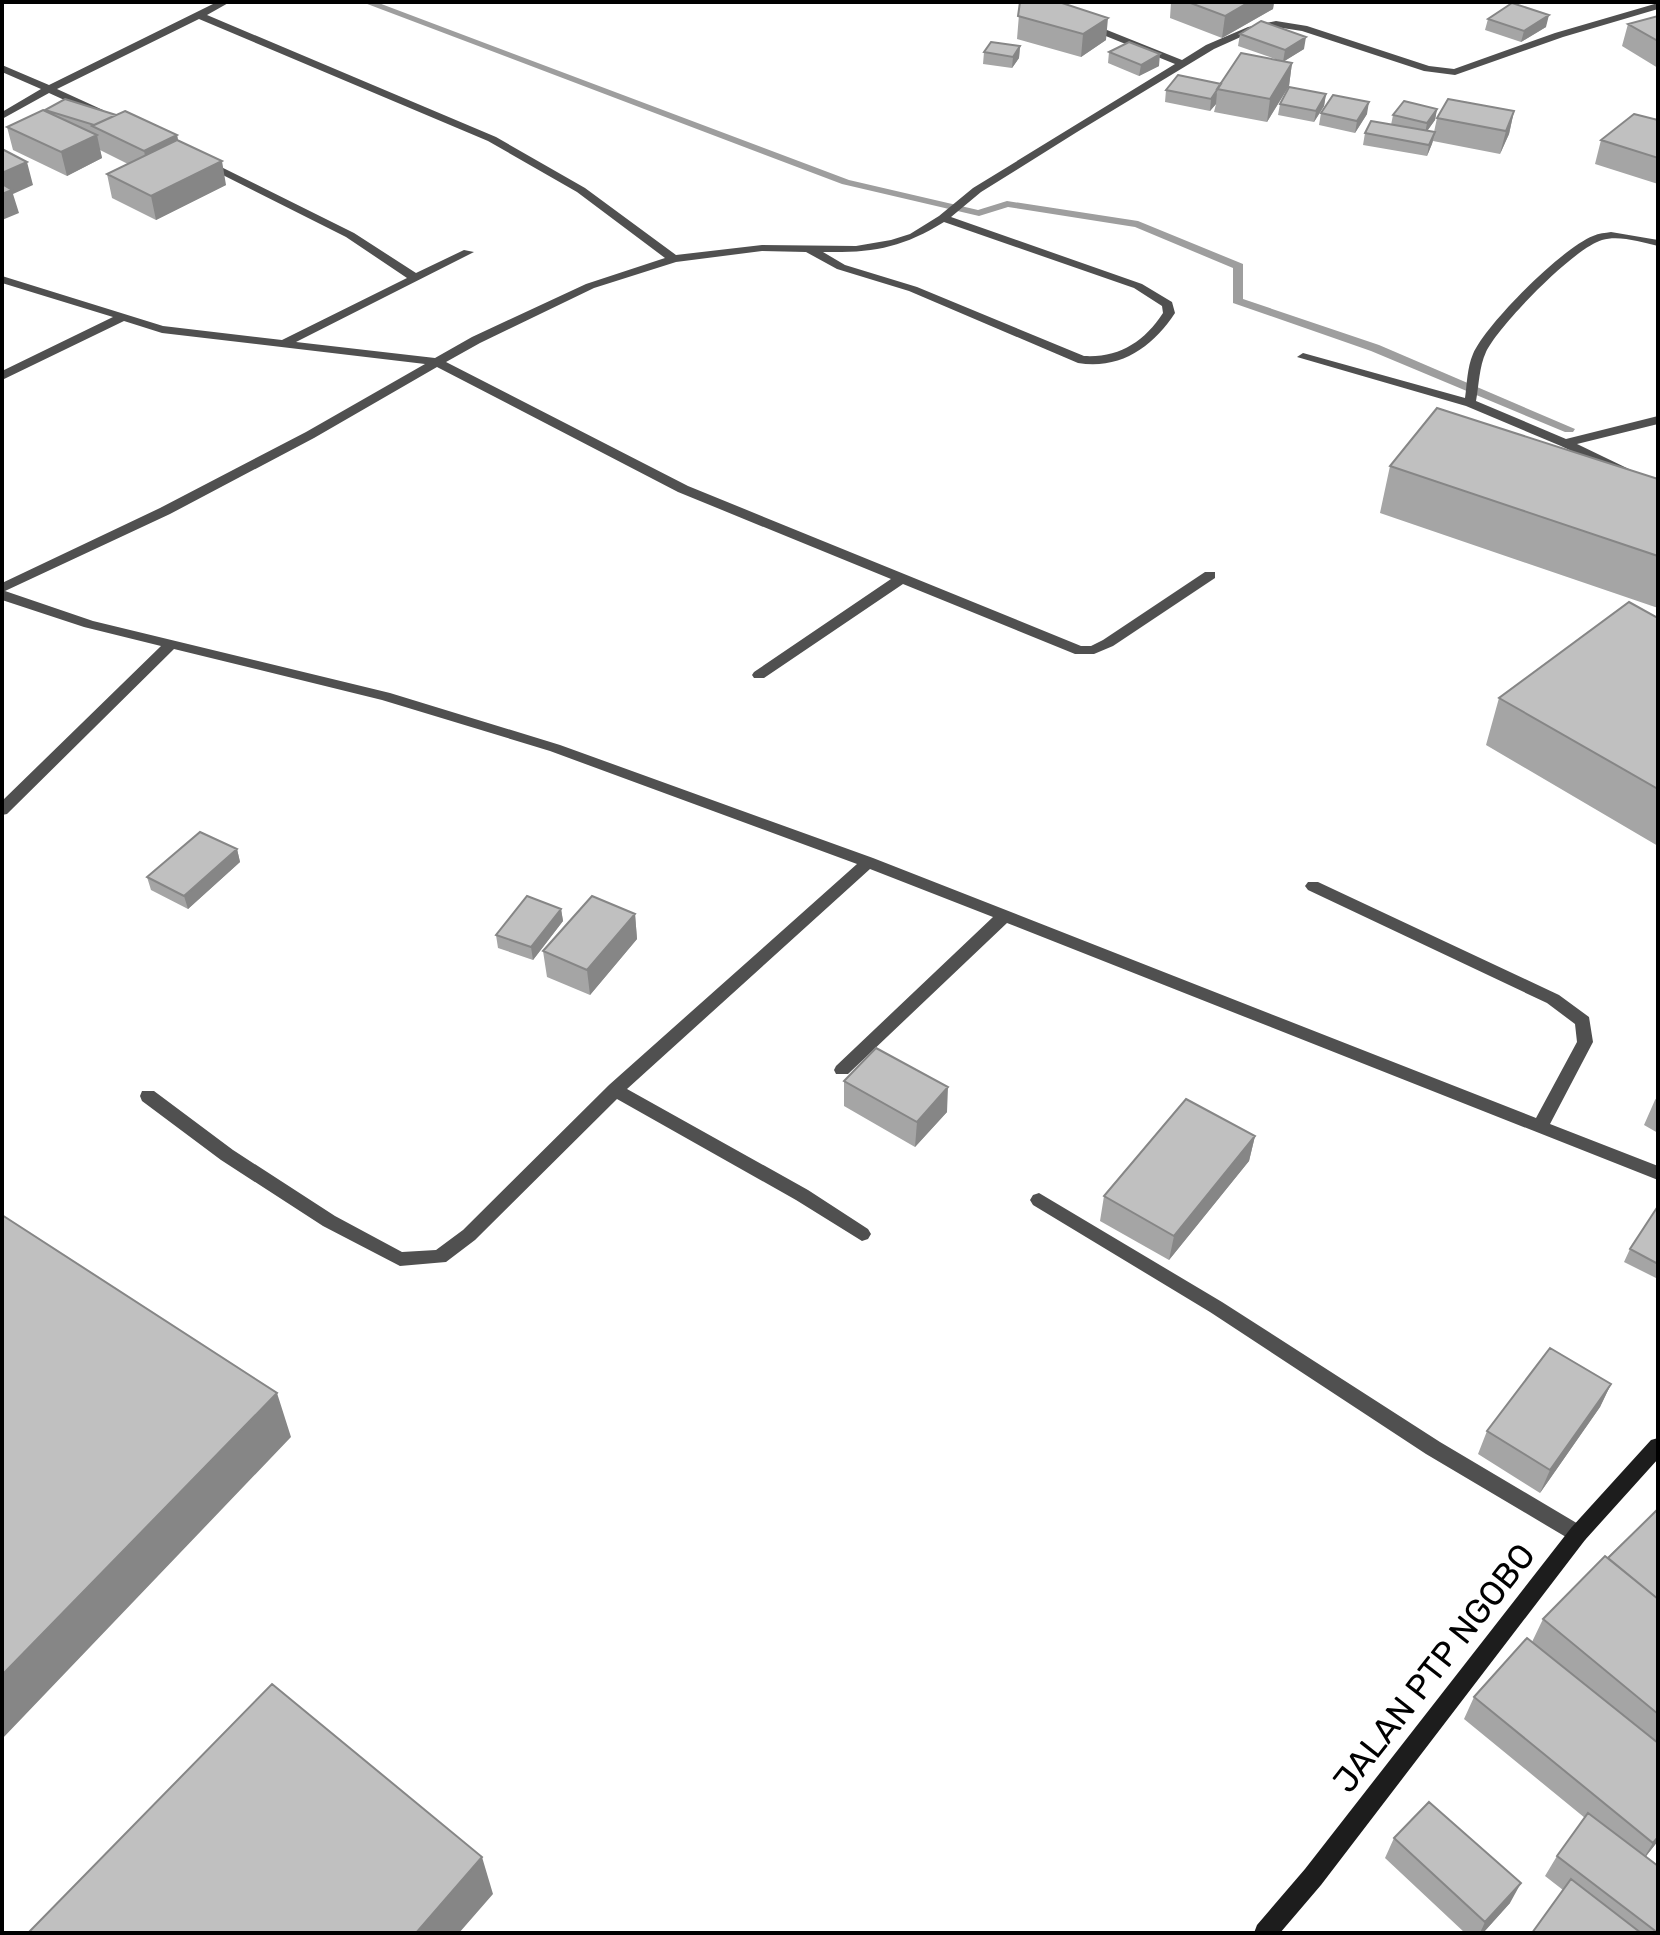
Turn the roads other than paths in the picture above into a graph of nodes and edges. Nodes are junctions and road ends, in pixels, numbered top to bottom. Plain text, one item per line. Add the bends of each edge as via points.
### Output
1 (225, 2) edge
2 (1658, 6) edge
3 (201, 16) junction
4 (1078, 22) edge
5 (1184, 64) junction
6 (2, 68) edge
7 (49, 89) junction
8 (2, 116) edge
9 (110, 117) edge
10 (200, 159) edge
11 (945, 216) junction
12 (1658, 243) edge
13 (807, 248) junction
14 (468, 252) dead end
15 (674, 259) junction
16 (415, 278) junction
17 (2, 279) edge
18 (121, 318) junction
19 (284, 343) junction
20 (1303, 357) dead end
21 (436, 362) junction
22 (2, 376) edge
23 (1470, 403) junction
24 (1658, 420) edge
25 (1565, 443) junction
26 (1658, 488) edge
27 (1210, 575) dead end
28 (902, 578) junction
29 (2, 588) edge
30 (2, 595) edge
31 (172, 643) junction
32 (759, 675) dead end
33 (2, 810) edge
34 (868, 862) junction
35 (1313, 886) dead end
36 (1005, 915) junction
37 (842, 1070) dead end
38 (615, 1090) junction
39 (148, 1096) dead end
40 (1541, 1125) junction
41 (1658, 1173) edge
42 (1039, 1200) dead end
43 (862, 1234) dead end
44 (1658, 1446) edge
45 (1578, 1534) junction
46 (1265, 1933) edge

1 - 3 street
2 - 5 street via 1455,72 1428,69 1304,28 1276,24 1251,29
3 - 7 street
3 - 15 street via 492,139 581,190
4 - 5 street
5 - 11 street via 977,190
6 - 7 street
7 - 8 street
7 - 9 street
10 - 16 street via 350,235
11 - 13 street via 914,236 884,246
11 - 13 street via 1138,286 1168,304 1169,313 1123,358 1082,360 913,289 841,267
12 - 23 street via 1598,237 1567,256 1523,298 1479,352
13 - 15 street via 734,249
14 - 16 street
15 - 21 street via 557,299
16 - 19 street
17 - 18 street
18 - 19 street via 173,331
18 - 22 street
19 - 21 street
20 - 23 street
21 - 28 street via 683,489
21 - 29 street via 188,499
23 - 25 street
24 - 25 street
25 - 26 street
27 - 28 street via 1108,643 1080,651
28 - 32 street
30 - 31 street via 89,624
31 - 33 street
31 - 34 street via 463,719
34 - 36 street
34 - 38 street
35 - 40 street via 1553,999 1583,1021 1585,1042
36 - 37 street
36 - 40 street
38 - 39 street via 469,1235 440,1257 400,1259 329,1221
38 - 43 street
40 - 41 street
42 - 45 street
44 - 45 main road, JALAN PTP NGOBO
45 - 46 main road, JALAN PTP NGOBO

